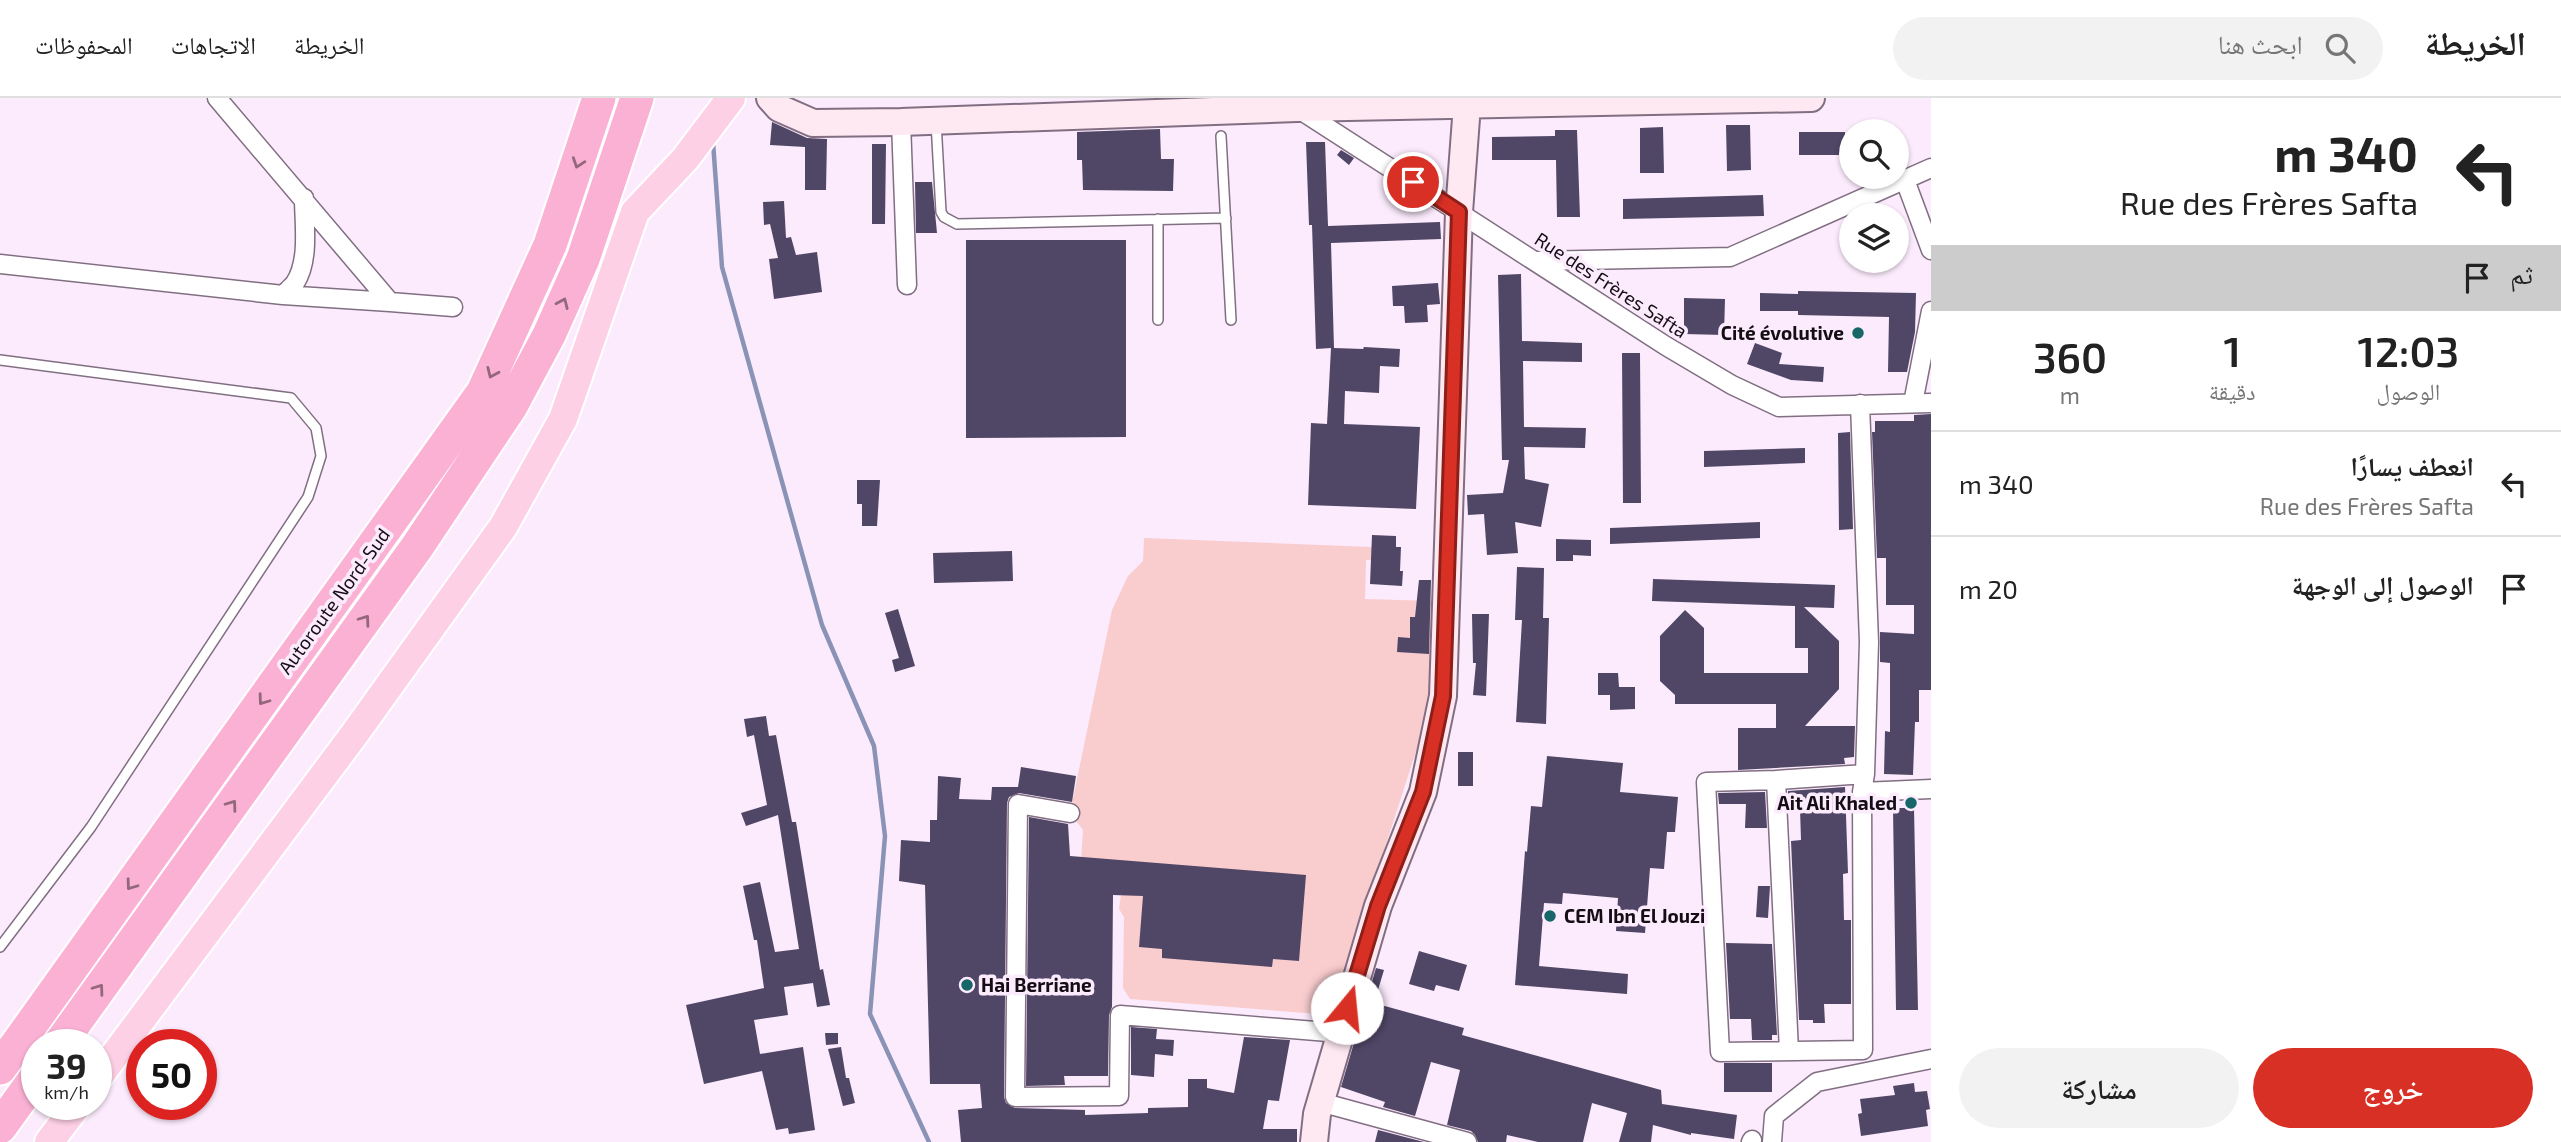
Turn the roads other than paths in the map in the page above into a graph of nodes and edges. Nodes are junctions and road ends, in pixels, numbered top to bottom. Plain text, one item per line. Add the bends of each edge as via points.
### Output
1 (217, 98) edge
2 (599, 98) edge
3 (637, 98) edge
4 (770, 98) edge
5 (1811, 98) edge
6 (730, 100) edge
7 (1568, 100) edge
8 (1467, 105) junction
9 (1297, 108) junction
10 (936, 121) junction
11 (901, 122) junction
12 (1222, 136) dead end
13 (1931, 168) edge
14 (1909, 178) edge
15 (1885, 189) edge
16 (1908, 189) edge
17 (304, 198) junction
18 (1459, 212) junction
19 (1226, 218) junction
20 (1158, 219) junction
21 (1931, 250) edge
22 (1535, 261) junction
23 (0, 264) edge
24 (907, 285) dead end
25 (283, 295) junction
26 (390, 302) junction
27 (453, 307) dead end
28 (1931, 311) edge
29 (1158, 320) dead end
30 (1231, 320) dead end
31 (0, 359) edge
32 (1922, 403) edge
33 (1860, 404) junction
34 (1865, 774) junction
35 (1776, 780) junction
36 (1931, 789) edge
37 (1861, 792) junction
38 (1070, 813) dead end
39 (0, 947) edge
40 (71, 1029) edge
41 (1340, 1033) junction
42 (1789, 1051) junction
43 (112, 1059) edge
44 (1931, 1059) edge
45 (0, 1068) edge
46 (21, 1098) edge
47 (1320, 1102) junction
48 (66, 1120) edge
49 (0, 1127) edge
50 (50, 1142) edge
51 (1314, 1142) edge
52 (1466, 1142) edge
53 (1772, 1142) edge

1 - 17 street
2 -> 45 highway, Autoroute Nord-Sud via 550,244 483,392
40 -> 3 highway, Autoroute Nord-Sud via 417,547 511,406 583,260
4 - 11 main road via 779,108 813,123
5 - 7 main road
6 - 43 main road via 685,159 635,212 563,419 503,527 354,736
7 - 8 main road
8 - 9 main road
8 - 18 main road
9 - 10 main road
9 - 18 street, Rue des Frères Safta
10 - 11 main road
10 - 20 lane via 941,212 957,224
11 - 24 street
12 - 19 lane
13 - 14 street
15 - 22 street via 1730,257
16 - 21 street
17 - 25 street via 300,271
17 - 26 street
18 - 22 street, Rue des Frères Safta
18 - 41 main road via 1443,696 1423,792 1378,906
19 - 20 lane
19 - 30 lane
20 - 29 lane
22 - 33 street, Rue des Frères Safta via 1666,346 1779,407
23 - 25 street
25 - 26 street
26 - 27 street
28 - 32 street
31 - 39 lane via 290,398 316,428 321,456 308,498 91,827
32 - 33 street, Rue des Frères Safta
33 - 34 street via 1869,642
34 - 35 street
34 - 37 street
35 - 42 street
35 - 42 street via 1706,782 1720,1052
36 - 37 street
37 - 42 street via 1863,1050
38 - 41 street via 1017,804 1015,1097 1119,1096 1120,1015
41 - 47 main road
44 - 53 street via 1817,1082 1773,1116
46 - 49 highway
47 - 51 main road
47 - 52 street
48 - 50 main road

